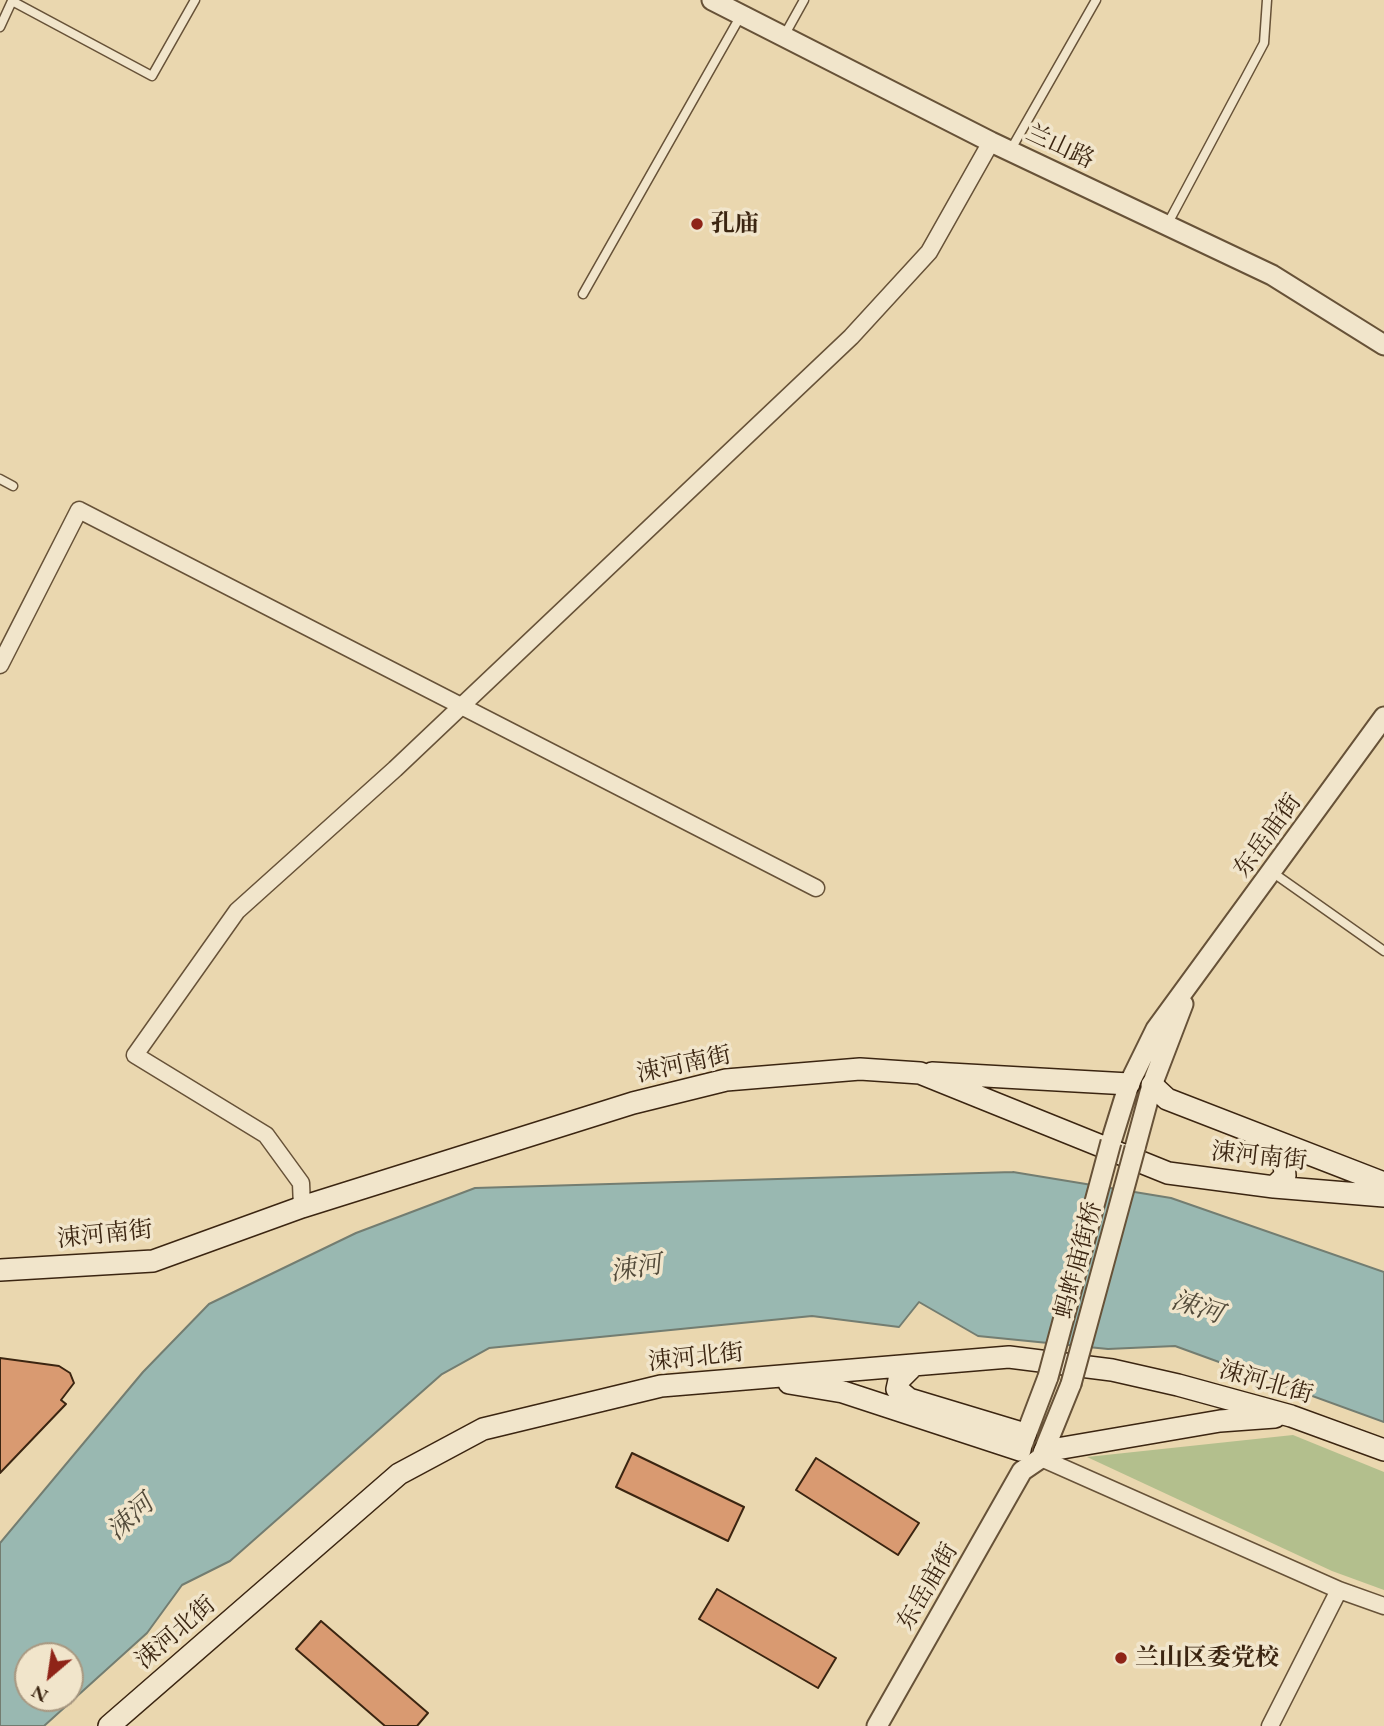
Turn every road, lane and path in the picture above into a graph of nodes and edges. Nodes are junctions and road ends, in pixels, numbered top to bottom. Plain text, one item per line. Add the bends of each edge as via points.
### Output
1 (195, 0) edge
2 (712, 0) edge
3 (804, 0) edge
4 (1096, 0) edge
5 (1267, 0) edge
6 (741, 15) junction
7 (0, 27) edge
8 (784, 36) junction
9 (991, 142) junction
10 (1010, 151) junction
11 (1167, 225) junction
12 (583, 294) dead end
13 (1384, 345) edge
14 (0, 479) edge
15 (13, 486) dead end
16 (0, 665) edge
17 (462, 706) junction
18 (1384, 717) edge
19 (1272, 872) junction
20 (816, 888) dead end
21 (1384, 951) edge
22 (1191, 984) junction
23 (860, 1069) junction
24 (1127, 1092) junction
25 (1150, 1095) junction
26 (1013, 1113) junction
27 (1135, 1148) joint
28 (1384, 1183) edge
29 (1274, 1187) junction
30 (1384, 1196) edge
31 (302, 1207) junction
32 (0, 1270) edge
33 (914, 1365) junction
34 (755, 1378) junction
35 (1178, 1385) junction
36 (1291, 1416) junction
37 (1046, 1448) junction
38 (1384, 1450) edge
39 (1023, 1452) junction
40 (1339, 1590) junction
41 (1384, 1606) edge
42 (109, 1726) edge
43 (877, 1726) edge
44 (1270, 1726) edge

1 - 7 lane via 152,76 12,1
2 - 6 street, 兰山路
3 - 8 lane
4 - 10 lane
5 - 11 lane via 1264,43
6 - 8 street, 兰山路
6 - 12 lane
8 - 9 street, 兰山路
9 - 10 street, 兰山路
9 - 17 street via 929,251 851,337
10 - 11 street, 兰山路
11 - 13 street, 兰山路 via 1272,275
14 - 15 lane
16 - 17 street via 79,510
17 - 20 street
17 - 31 street via 237,911 135,1055 266,1135 301,1183
18 - 19 street, 东岳庙街
19 - 21 lane
19 - 22 street, 东岳庙街
22 - 24 street, 东岳庙街 via 1156,1029
22 - 25 street, 东岳庙街
23 - 24 main road
23 - 26 main road, 涑河南街 via 920,1073
23 - 31 main road, 涑河南街 via 726,1080
24 - 26 main road via 1112,1095 1016,1086 1009,1096
24 - 39 street, 东岳庙街, bridge
25 - 27 street, 东岳庙街
25 - 28 main road
25 - 29 main road via 1266,1146 1284,1162 1285,1176
26 - 29 main road, 涑河南街 via 1168,1173
27 - 37 street, 蚂蚱庙街桥, bridge via 1072,1384
29 - 30 main road, 涑河南街
31 - 32 main road, 涑河南街 via 153,1261
33 - 34 main road, 涑河北街
33 - 35 main road, 涑河北街 via 1009,1357 1112,1370
33 - 39 main road via 899,1380 897,1389 909,1399
34 - 39 main road via 843,1392
34 - 42 main road, 涑河北街 via 661,1385 483,1429 399,1474
35 - 36 main road, 涑河北街
35 - 37 main road via 1194,1398 1196,1412 1184,1420
36 - 37 main road via 1220,1421
36 - 38 main road, 涑河北街
37 - 39 street, 东岳庙街
37 - 40 street
39 - 43 street, 东岳庙街
40 - 41 street
40 - 44 street

